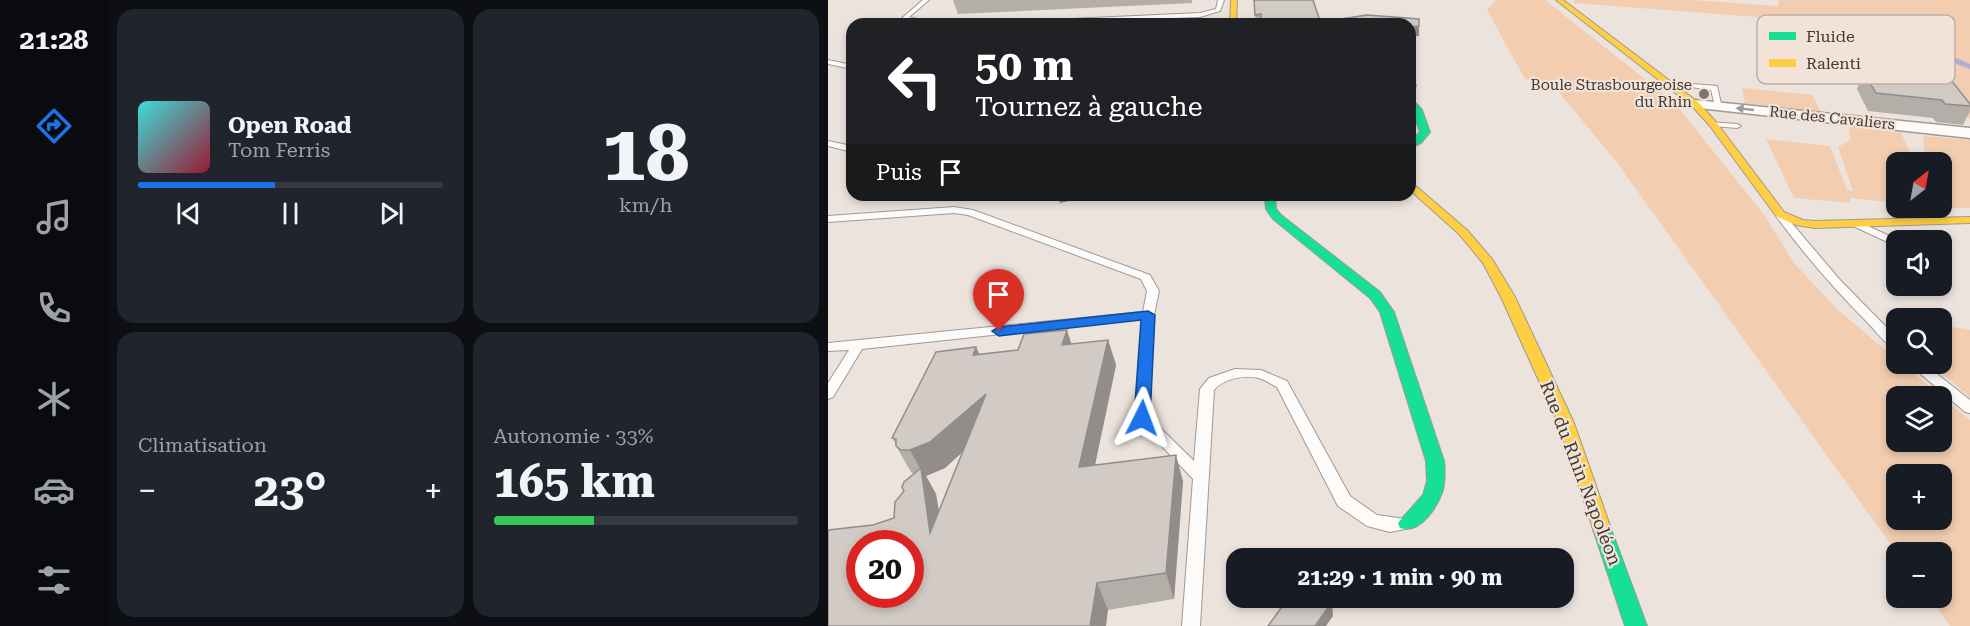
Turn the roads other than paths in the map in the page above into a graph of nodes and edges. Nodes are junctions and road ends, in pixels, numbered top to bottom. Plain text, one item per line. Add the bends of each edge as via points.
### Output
1 (926, 0) edge
2 (1221, 0) edge
3 (1234, 0) edge
4 (1559, 0) edge
5 (905, 18) edge
6 (1134, 18) edge
7 (1233, 18) edge
8 (828, 62) edge
9 (846, 66) edge
10 (1692, 86) dead end
11 (1695, 104) junction
12 (1719, 106) junction
13 (1416, 107) edge
14 (1713, 124) junction
15 (1737, 126) dead end
16 (1970, 133) edge
17 (1416, 142) edge
18 (828, 143) edge
19 (846, 148) edge
20 (1416, 189) edge
21 (1270, 201) edge
22 (1780, 214) junction
23 (828, 219) edge
24 (1970, 220) edge
25 (1857, 224) junction
26 (1886, 238) edge
27 (1148, 315) junction
28 (1886, 334) edge
29 (858, 345) junction
30 (828, 347) edge
31 (1928, 374) edge
32 (828, 394) edge
33 (1970, 408) edge
34 (1201, 477) junction
35 (1407, 523) joint
36 (1191, 626) edge
37 (1636, 626) edge

1 - 5 lane
2 - 6 lane via 1218,10 1200,15
3 - 7 street
4 - 11 street
8 - 9 lane
10 - 12 lane via 1714,88
11 - 12 street, Rue des Cavaliers
11 - 14 street
16 -> 12 street, Rue des Cavaliers
13 - 17 street via 1425,132
14 - 15 lane
14 - 22 street
18 - 19 lane
20 - 37 street, Rue du Rhin Napoléon via 1463,232 1488,262 1508,297 1566,423
21 - 35 street via 1277,217 1375,295 1387,312 1438,478 1428,506
22 - 25 street via 1811,225
22 - 28 lane via 1801,245
23 - 27 lane via 970,212 1146,277 1153,291
24 - 25 street
25 - 26 lane
27 - 29 lane
27 - 34 lane via 1142,418
29 - 30 lane
29 - 32 lane
31 - 33 lane
34 - 35 lane via 1207,389 1224,375 1261,374 1282,384 1344,501 1373,521
34 - 36 lane

